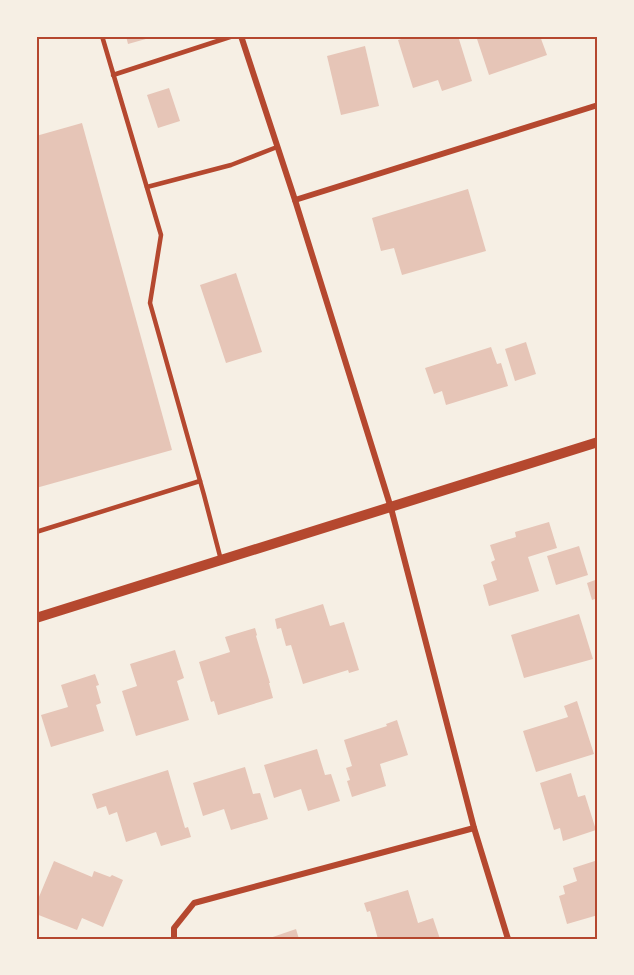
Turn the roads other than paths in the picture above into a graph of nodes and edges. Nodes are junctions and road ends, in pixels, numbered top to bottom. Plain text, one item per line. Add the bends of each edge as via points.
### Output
1 (102, 36) edge
2 (233, 36) edge
3 (241, 36) edge
4 (114, 75) junction
5 (598, 105) edge
6 (277, 147) junction
7 (147, 187) junction
8 (295, 200) junction
9 (598, 442) edge
10 (200, 481) junction
11 (391, 508) junction
12 (36, 532) edge
13 (221, 560) junction
14 (36, 618) edge
15 (474, 828) junction
16 (174, 939) edge
17 (508, 939) edge

1 - 4 lane
2 - 4 lane
3 - 6 street
4 - 7 lane
5 - 8 street
6 - 7 lane via 231,165
6 - 8 street
7 - 10 lane via 161,235 150,303
8 - 11 street
9 - 11 street
10 - 12 lane
10 - 13 lane
11 - 13 street
11 - 15 street
13 - 14 street
15 - 16 street via 194,903 174,928
15 - 17 street

